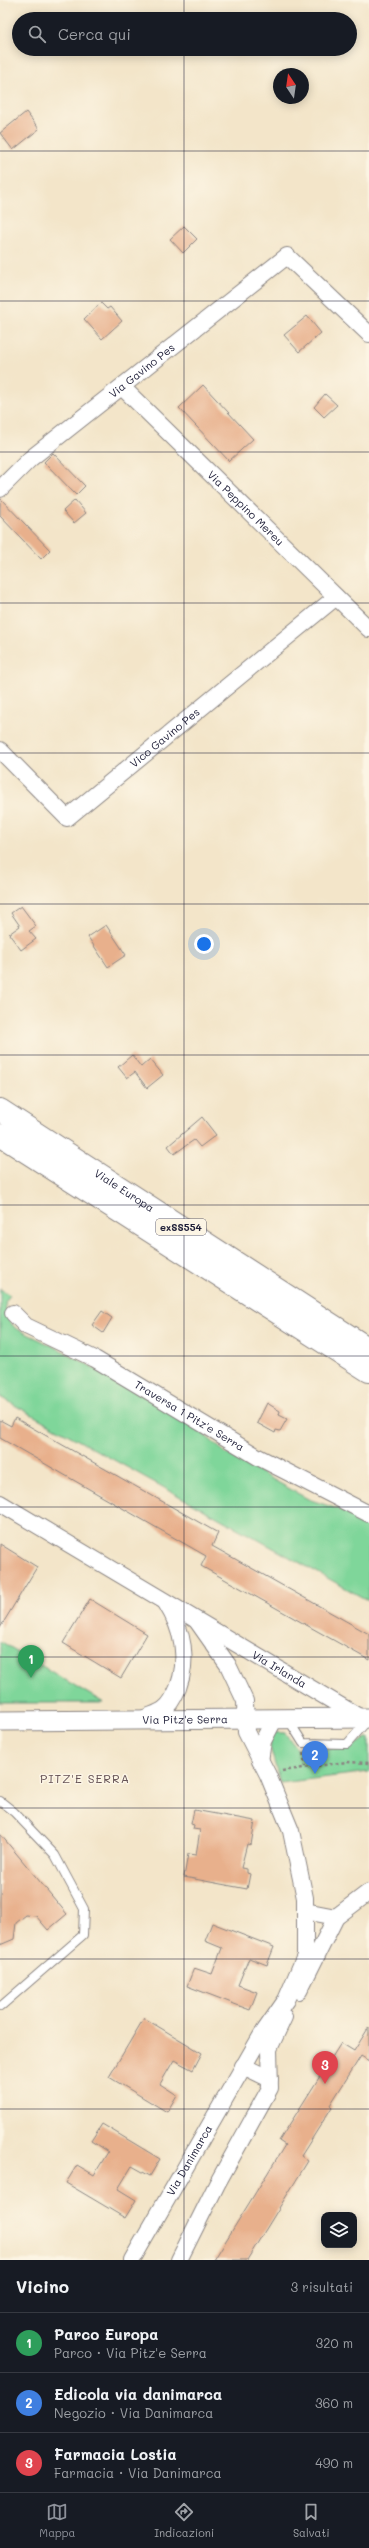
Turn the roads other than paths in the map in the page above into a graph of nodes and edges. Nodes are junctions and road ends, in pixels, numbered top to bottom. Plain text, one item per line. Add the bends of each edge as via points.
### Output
1 (369, 334) edge
2 (122, 387) junction
3 (0, 489) edge
4 (336, 596) junction
5 (369, 629) edge
6 (0, 750) edge
7 (0, 1110) edge
8 (0, 1135) edge
9 (13, 1313) dead end
10 (369, 1348) edge
11 (369, 1371) edge
12 (0, 1503) edge
13 (369, 1514) edge
14 (164, 1600) junction
15 (197, 1620) junction
16 (145, 1718) junction
17 (245, 1718) junction
18 (282, 1718) junction
19 (366, 1718) edge
20 (0, 1721) edge
21 (260, 1761) junction
22 (0, 1801) edge
23 (369, 1892) edge
24 (305, 1911) junction
25 (336, 1917) junction
26 (0, 2006) edge
27 (243, 2066) junction
28 (270, 2078) junction
29 (135, 2258) edge
30 (179, 2260) edge

1 - 2 street, Via Gavino Pes via 287,256
2 - 3 street, Via Gavino Pes via 30,459
2 - 4 street, Via Peppino Mereu
4 - 5 street, Via Peppino Mereu
4 - 6 street, Vico Gavino Pes via 67,818
7 - 10 main road, Viale Europa / exSS554
8 - 11 main road, Viale Europa / exSS554
9 - 13 street, Traversa 1 Pitz'e Serra via 26,1326 95,1359 258,1457
12 - 14 street, Via Irlanda
14 - 15 street, Via Irlanda
14 - 16 street via 180,1629 184,1649 182,1676 176,1694 165,1709
15 - 17 street, Via Irlanda via 228,1665 245,1701
15 - 19 street, Via Irlanda
16 - 17 street, Via Pitz'e Serra
16 - 20 street, Via Pitz'e Serra
17 - 18 street, Via Pitz'e Serra
17 - 21 street, Via Danimarca via 246,1732
18 - 19 street, Via Pitz'e Serra
18 - 19 lane via 303,1742 347,1744
18 - 21 street via 263,1741
21 - 24 street, Via Danimarca via 291,1831 305,1898
22 - 26 lane via 55,1855 84,1909 82,1935
23 - 25 street
24 - 25 street
24 - 27 street, Via Danimarca via 304,1956 286,2000
25 - 28 street via 311,1970 272,2041 269,2049
27 - 28 street
27 - 29 street, Via Danimarca
28 - 30 street via 270,2088

